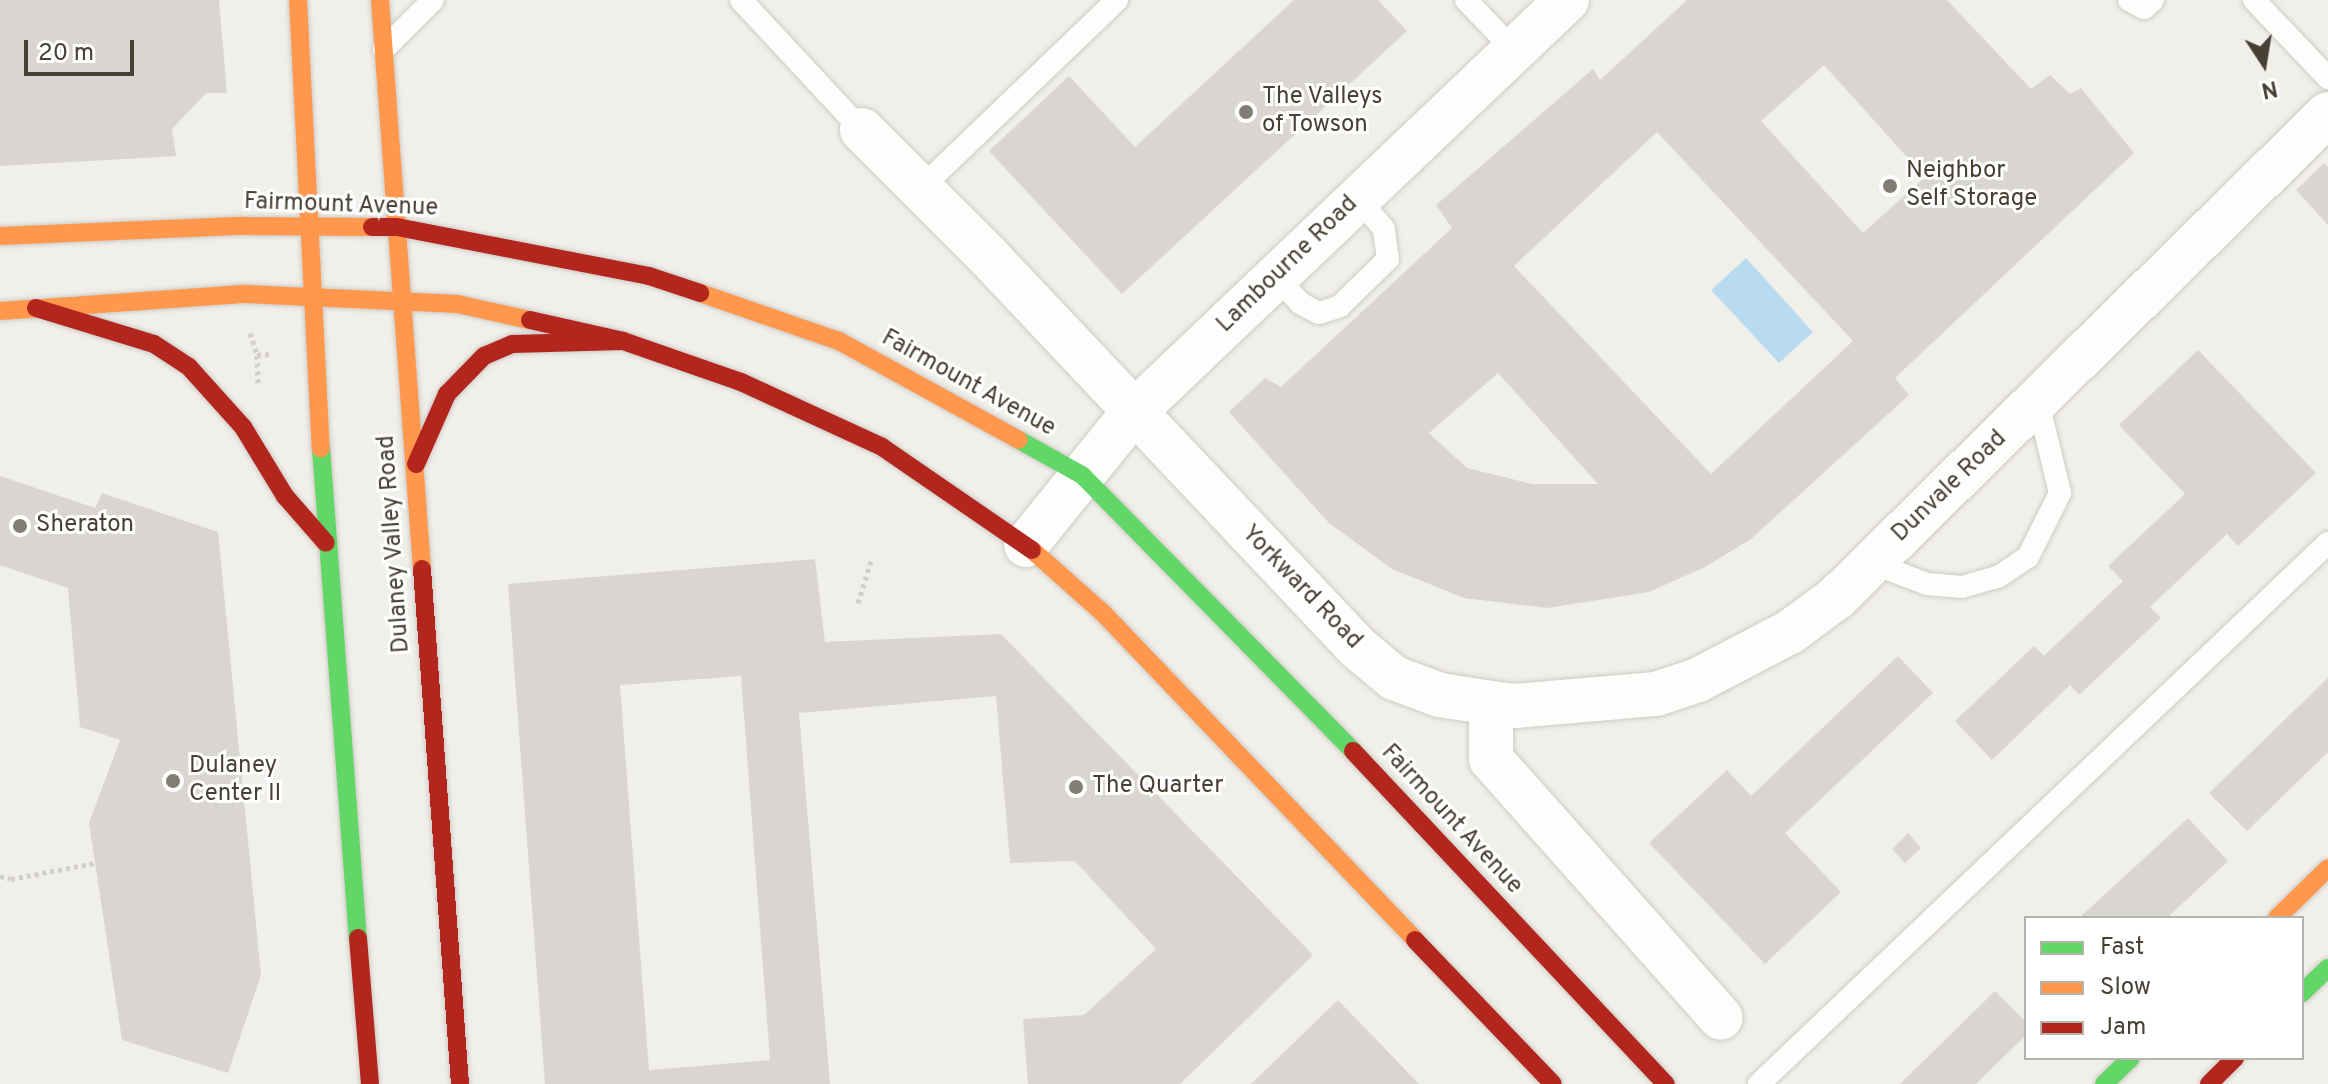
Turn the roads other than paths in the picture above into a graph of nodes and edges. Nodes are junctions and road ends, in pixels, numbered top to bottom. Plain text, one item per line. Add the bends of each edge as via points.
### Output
1 (298, 0) edge
2 (380, 0) edge
3 (433, 0) edge
4 (741, 0) edge
5 (1117, 0) edge
6 (1466, 0) edge
7 (1567, 0) edge
8 (2129, 0) edge
9 (2153, 0) edge
10 (2254, 0) edge
11 (384, 50) junction
12 (1514, 50) junction
13 (2328, 78) edge
14 (2328, 114) edge
15 (862, 130) joint
16 (920, 189) junction
17 (1358, 198) junction
18 (308, 225) junction
19 (397, 227) junction
20 (0, 236) edge
21 (1276, 277) junction
22 (311, 296) junction
23 (401, 298) junction
24 (36, 308) junction
25 (0, 311) edge
26 (623, 341) junction
27 (2038, 402) junction
28 (1133, 413) junction
29 (414, 470) junction
30 (1082, 475) junction
31 (326, 543) junction
32 (2328, 543) edge
33 (1026, 545) junction
34 (1872, 563) junction
35 (1491, 703) junction
36 (2328, 868) edge
37 (2279, 916) edge
38 (2328, 968) edge
39 (2304, 991) edge
40 (1721, 1018) dead end
41 (2129, 1060) edge
42 (2233, 1060) edge
43 (370, 1084) edge
44 (460, 1084) edge
45 (1553, 1084) edge
46 (1666, 1084) edge
47 (1759, 1084) edge
48 (2104, 1084) edge
49 (2209, 1084) edge

1 - 18 main road
2 - 11 main road, Dulaney Valley Road
3 - 11 lane
4 - 15 lane
5 - 16 lane
6 - 12 lane
7 - 12 street, Lambourne Road
8 - 9 lane via 2144,8
10 - 13 lane
11 - 19 main road, Dulaney Valley Road
12 - 17 street, Lambourne Road
14 - 27 street, Dunvale Road
15 - 16 street, Yorkward Road
16 - 28 street, Yorkward Road
17 - 21 street, Lambourne Road
17 - 21 lane via 1384,229 1388,259 1340,306 1319,313 1300,303
18 - 19 main road, Fairmount Avenue
18 - 20 main road, Fairmount Avenue
18 - 22 main road
19 - 23 main road, Dulaney Valley Road
19 - 30 main road, Fairmount Avenue via 568,257 737,304 839,341
21 - 28 street, Lambourne Road
22 - 23 main road
22 - 24 main road via 246,294
22 - 31 main road
23 - 26 main road via 485,309
23 - 29 main road, Dulaney Valley Road
24 - 25 main road
24 - 31 main road via 154,344 189,367 243,427 285,496
26 - 29 main road via 512,344 484,356 447,394
26 - 33 main road via 741,382 882,447
27 - 34 street, Dunvale Road
27 - 34 lane via 2060,493 2028,557 1998,577 1962,587 1927,584
28 - 30 street, Lambourne Road
28 - 35 street, Yorkward Road via 1358,648 1394,678 1440,695
29 - 44 main road, Dulaney Valley Road
30 - 33 street, Lambourne Road
30 - 46 main road, Fairmount Avenue via 1357,755
31 - 43 main road
32 - 47 lane
33 - 45 main road via 1170,679
34 - 35 street, Dunvale Road via 1790,632 1698,680 1656,694 1610,700
35 - 40 street via 1491,759
36 - 37 main road
38 - 39 main road
41 - 48 main road
42 - 49 main road

